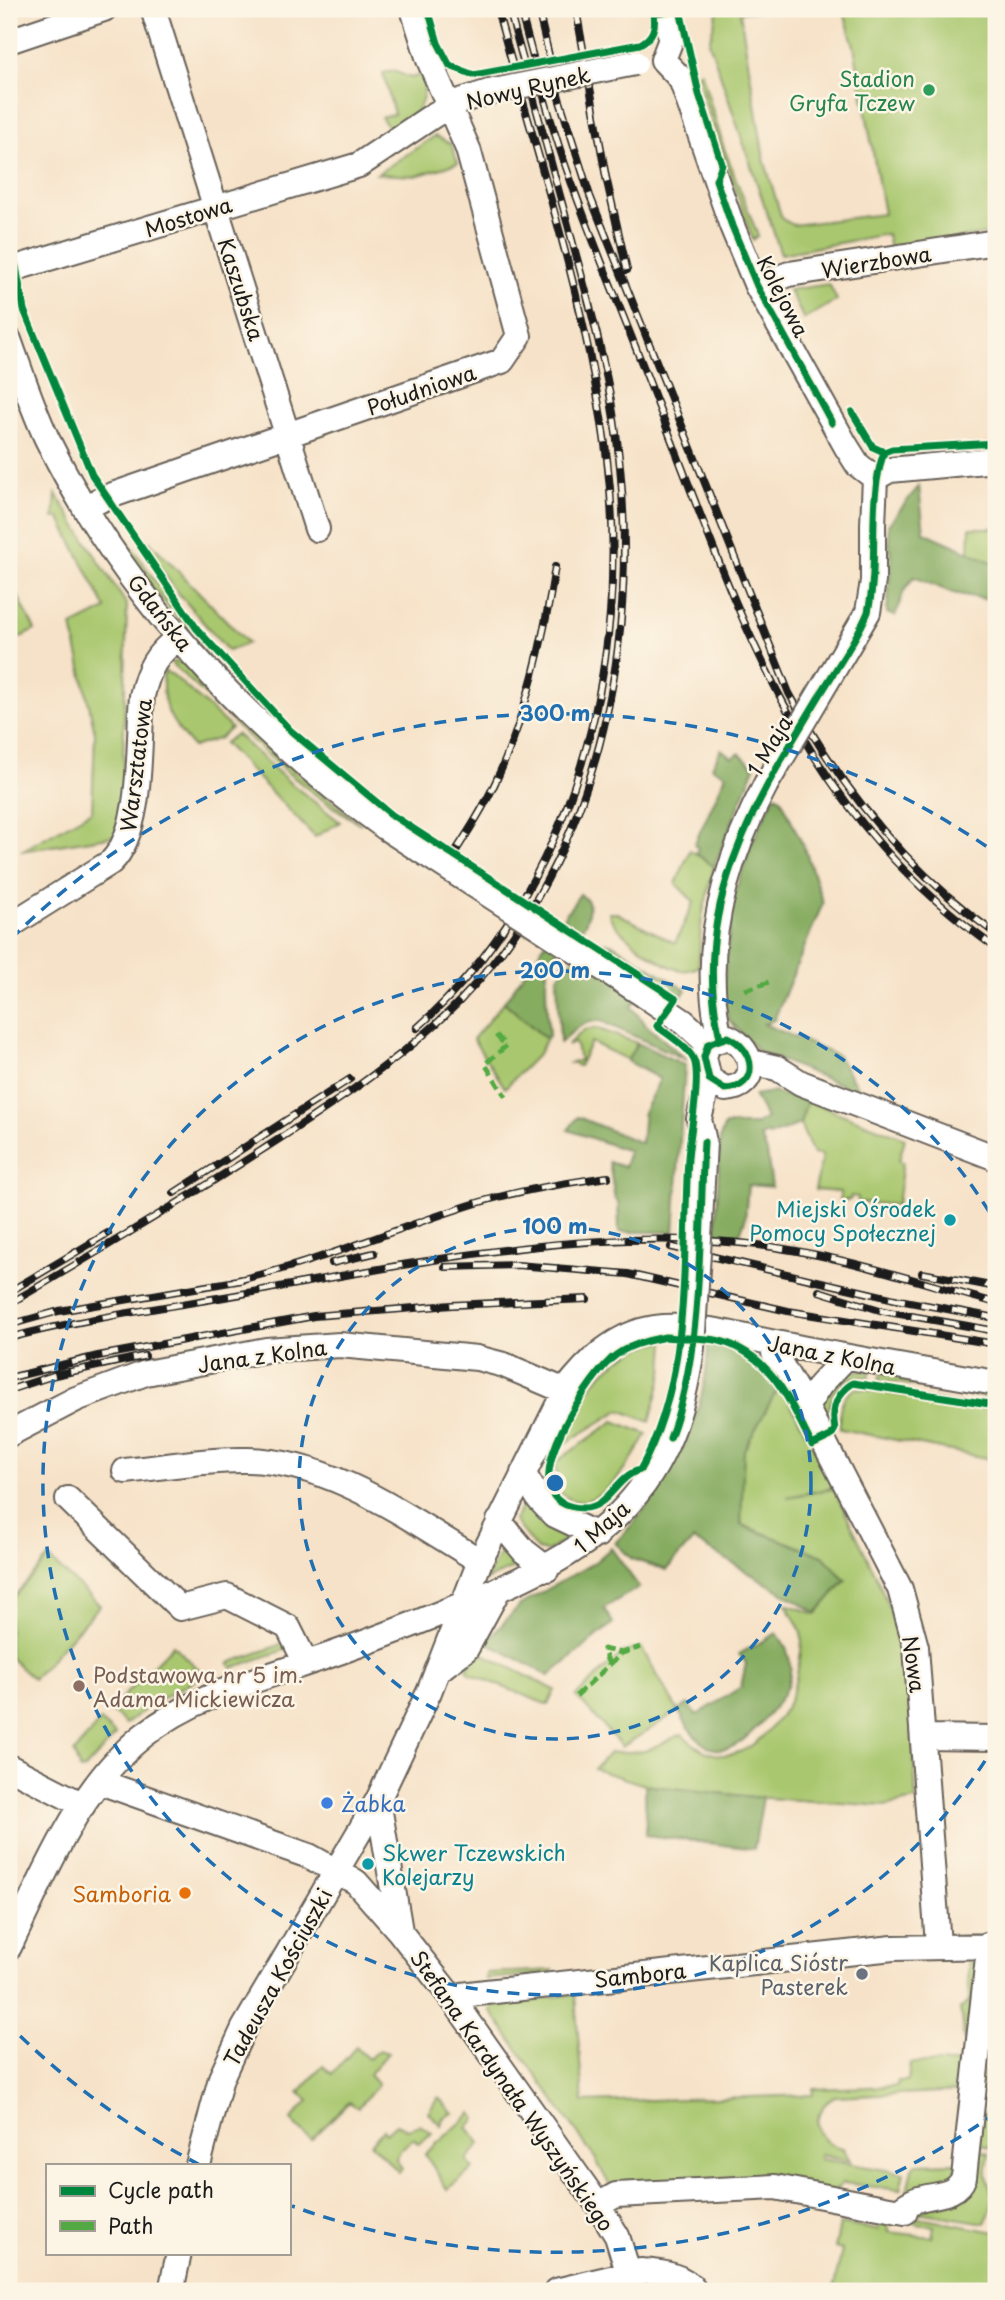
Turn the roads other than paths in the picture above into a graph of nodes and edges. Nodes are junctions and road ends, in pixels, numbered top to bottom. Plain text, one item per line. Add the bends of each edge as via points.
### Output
1 (104, 9) edge
2 (153, 9) edge
3 (414, 9) edge
4 (666, 9) edge
5 (9, 41) edge
6 (663, 60) junction
7 (449, 107) junction
8 (368, 162) joint
9 (216, 209) junction
10 (996, 242) edge
11 (9, 270) edge
12 (757, 286) junction
13 (9, 340) edge
14 (289, 434) junction
15 (996, 460) edge
16 (875, 478) junction
17 (85, 508) junction
18 (317, 529) dead end
19 (178, 638) junction
20 (9, 926) edge
21 (712, 1006) junction
22 (684, 1022) junction
23 (714, 1041) junction
24 (750, 1070) junction
25 (717, 1084) junction
26 (996, 1158) edge
27 (775, 1343) junction
28 (846, 1357) junction
29 (996, 1382) edge
30 (565, 1391) junction
31 (806, 1407) junction
32 (9, 1434) edge
33 (125, 1471) dead end
34 (523, 1474) junction
35 (68, 1499) dead end
36 (499, 1521) junction
37 (597, 1535) junction
38 (480, 1561) junction
39 (547, 1569) junction
40 (496, 1592) junction
41 (463, 1605) junction
42 (306, 1663) junction
43 (437, 1672) junction
44 (924, 1737) junction
45 (996, 1738) edge
46 (11, 1768) edge
47 (100, 1782) junction
48 (378, 1800) junction
49 (83, 1805) junction
50 (336, 1870) junction
51 (400, 1932) junction
52 (938, 1945) junction
53 (991, 1945) edge
54 (9, 1947) edge
55 (454, 2001) junction
56 (198, 2164) edge
57 (598, 2204) junction
58 (179, 2254) edge
59 (632, 2282) edge
60 (171, 2291) edge
61 (556, 2291) edge
62 (695, 2291) edge

1 - 5 street
2 - 9 street, Kaszubska
3 - 7 street, Południowa
4 - 6 street via 671,39
6 - 7 street, Nowy Rynek, bridge via 489,92
6 - 12 street, Kolejowa via 681,79
7 - 8 street, Nowy Rynek
7 - 14 street, Południowa via 473,164 519,336 502,361
8 - 9 street, Mostowa
9 - 11 street, Mostowa
9 - 14 street, Kaszubska
10 - 12 street, Wierzbowa via 789,274
12 - 16 street, Kolejowa via 858,466
13 - 17 street, Gdańska via 47,438
14 - 17 street, Południowa
14 - 18 street, Kaszubska
15 - 16 street via 890,470
16 - 21 street, 1 Maja, bridge via 873,582 864,622 745,825 723,887
17 - 19 street, Gdańska
19 - 20 street, Warsztatowa via 157,655 146,678 132,822 121,853
19 - 22 street, Gdańska, bridge via 263,729 309,770 386,828
21 - 22 street
21 - 23 street, 1 Maja
22 - 23 street
23 - 24 street via 728,1037 740,1042
23 - 25 street via 704,1057
24 - 25 street via 743,1085
24 - 26 street via 802,1083
25 - 37 street, 1 Maja, bridge via 699,1119 704,1143 700,1222 692,1347 683,1400 670,1438 647,1479
27 - 28 street, Jana z Kolna
27 - 30 street, Jana z Kolna via 718,1332 653,1328 607,1347 583,1367
27 - 31 street, Nowa via 774,1353
28 - 29 street, Jana z Kolna
28 - 31 street
30 - 32 street, Jana z Kolna via 477,1358 340,1345 266,1350 146,1373 76,1399
30 - 34 street, Jana z Kolna
31 - 44 street, Nowa via 900,1588 916,1647
33 - 38 street via 247,1460 281,1464 356,1488
34 - 36 street, Jana z Kolna
34 - 37 street via 553,1514
35 - 42 street via 180,1608 227,1596 288,1627
36 - 38 street, Jana z Kolna
36 - 39 street via 524,1551
37 - 39 street, 1 Maja
38 - 41 street, Jana z Kolna
39 - 40 street, 1 Maja
40 - 41 street, 1 Maja
40 - 43 street via 466,1649
41 - 42 street, 1 Maja
41 - 43 street
42 - 47 street, 1 Maja via 190,1704 123,1754
43 - 48 street
44 - 45 street
44 - 52 street, Nowa
46 - 49 street
47 - 49 street, 1 Maja
47 - 50 street, Stefana Kardynała Wyszyńskiego via 309,1856
48 - 50 street
48 - 51 street, Stefana Kardynała Wyszyńskiego
49 - 54 street, 1 Maja
50 - 51 street, Stefana Kardynała Wyszyńskiego via 356,1882
50 - 56 street, Tadeusza Kościuszki via 244,2028 222,2078
51 - 55 street, Stefana Kardynała Wyszyńskiego
52 - 53 street, Sambora
52 - 55 street, Sambora via 558,1983 462,1995
53 - 57 street via 961,2186 916,2199 902,2211 769,2187 616,2195
55 - 57 street, Stefana Kardynała Wyszyńskiego
57 - 59 street, Stefana Kardynała Wyszyńskiego via 617,2236
58 - 60 street
59 - 61 street
59 - 62 street via 656,2272 684,2280

